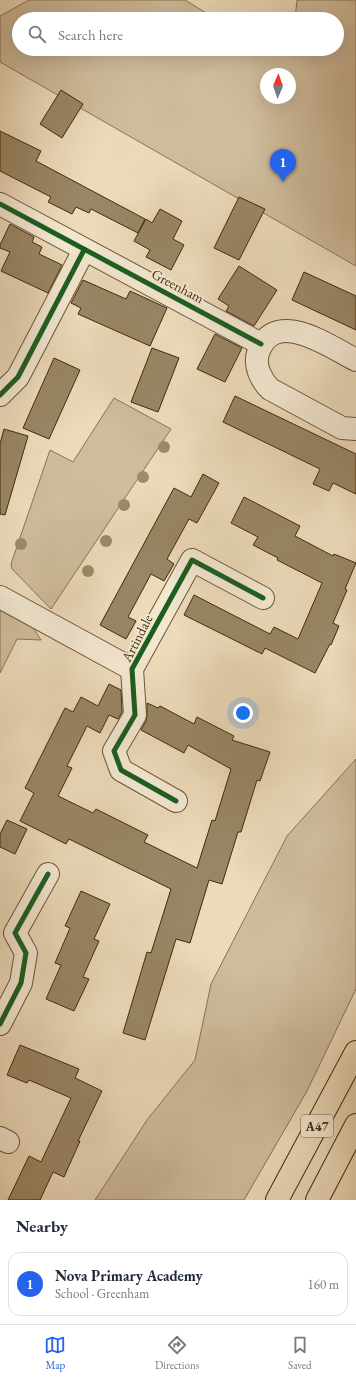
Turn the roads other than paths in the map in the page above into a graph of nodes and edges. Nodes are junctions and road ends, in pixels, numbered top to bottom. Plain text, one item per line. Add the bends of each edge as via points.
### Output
1 (0, 204) edge
2 (84, 250) junction
3 (261, 344) junction
4 (356, 360) edge
5 (0, 395) edge
6 (356, 429) edge
7 (0, 597) edge
8 (264, 598) dead end
9 (132, 669) junction
10 (176, 800) dead end
11 (48, 874) dead end
12 (0, 1024) edge
13 (356, 1052) edge
14 (356, 1125) edge
15 (277, 1200) edge
16 (317, 1200) edge

1 - 2 street, Greenham
2 - 3 street, Greenham
2 - 5 street via 18,377
3 - 4 street via 271,334 284,331 298,332 309,335
3 - 6 street via 257,356 258,369 270,389 342,428
7 - 9 street, Artindale
8 - 9 street, Artindale via 192,560
9 - 10 street, Artindale via 134,715 114,751 121,770
11 - 12 street via 16,933 26,953 21,983
13 - 15 highway, A47
14 - 16 highway, A47

